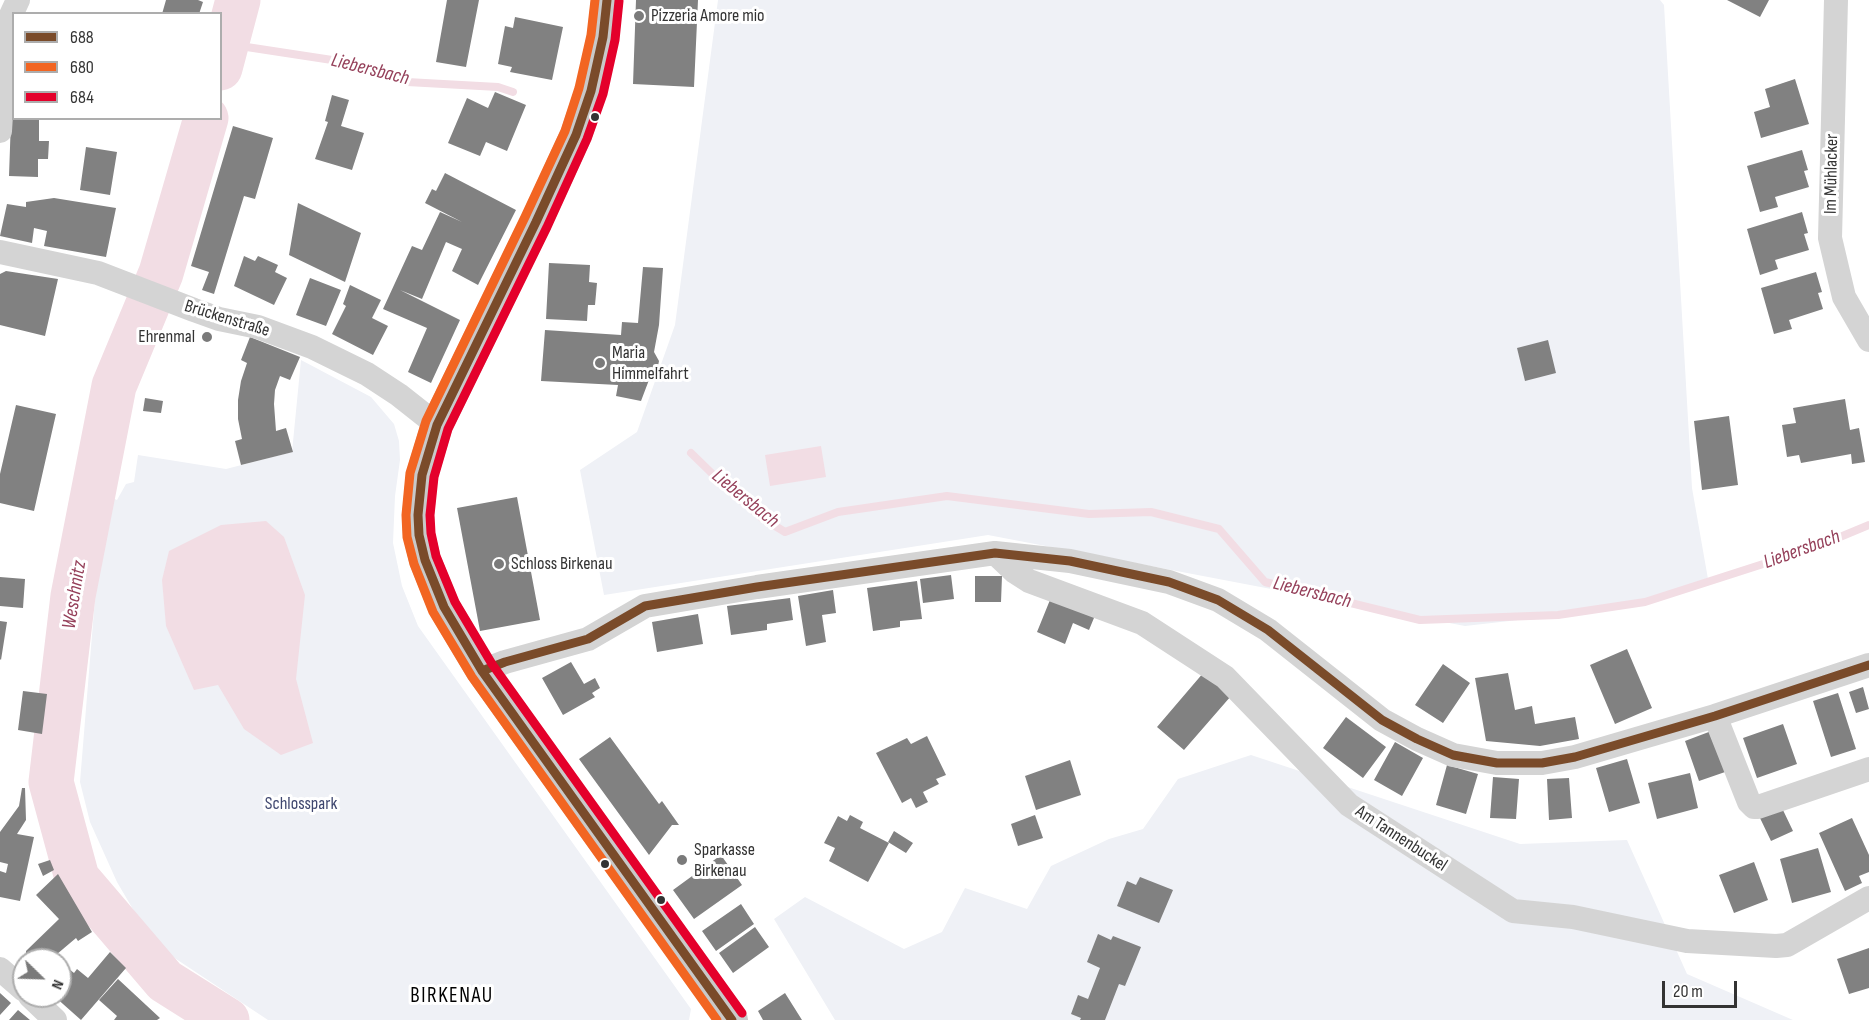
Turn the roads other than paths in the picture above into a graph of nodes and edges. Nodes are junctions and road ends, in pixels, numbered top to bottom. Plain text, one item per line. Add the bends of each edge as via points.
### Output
1 (607, 0) edge
2 (1836, 0) edge
3 (12, 13) edge
4 (0, 131) edge
5 (0, 252) edge
6 (1869, 340) edge
7 (436, 425) junction
8 (995, 553) junction
9 (1869, 665) edge
10 (483, 671) junction
11 (1715, 716) junction
12 (1869, 769) edge
13 (1869, 898) edge
14 (0, 969) edge
15 (12, 980) edge
16 (42, 1008) edge
17 (729, 1019) edge
18 (55, 1020) edge

1 - 7 main road via 591,91 576,135
2 - 6 street, Im Mühlacker via 1830,238 1844,297
3 - 4 street via 6,33
5 - 7 street, Brückenstraße via 98,273 219,319 258,327 312,347 367,374
7 - 10 main road via 422,475 419,535 444,607
8 - 10 street via 645,606 588,639
8 - 11 street via 1081,564 1169,582 1218,600 1268,630 1382,720 1454,755 1497,763 1542,764
8 - 13 street, Am Tannenbuckel via 1029,582 1142,622 1225,677 1349,806 1513,911 1573,917 1687,941 1776,946 1787,945
9 - 11 street
10 - 17 main road
11 - 12 street via 1754,807
14 - 15 street
16 - 18 street

